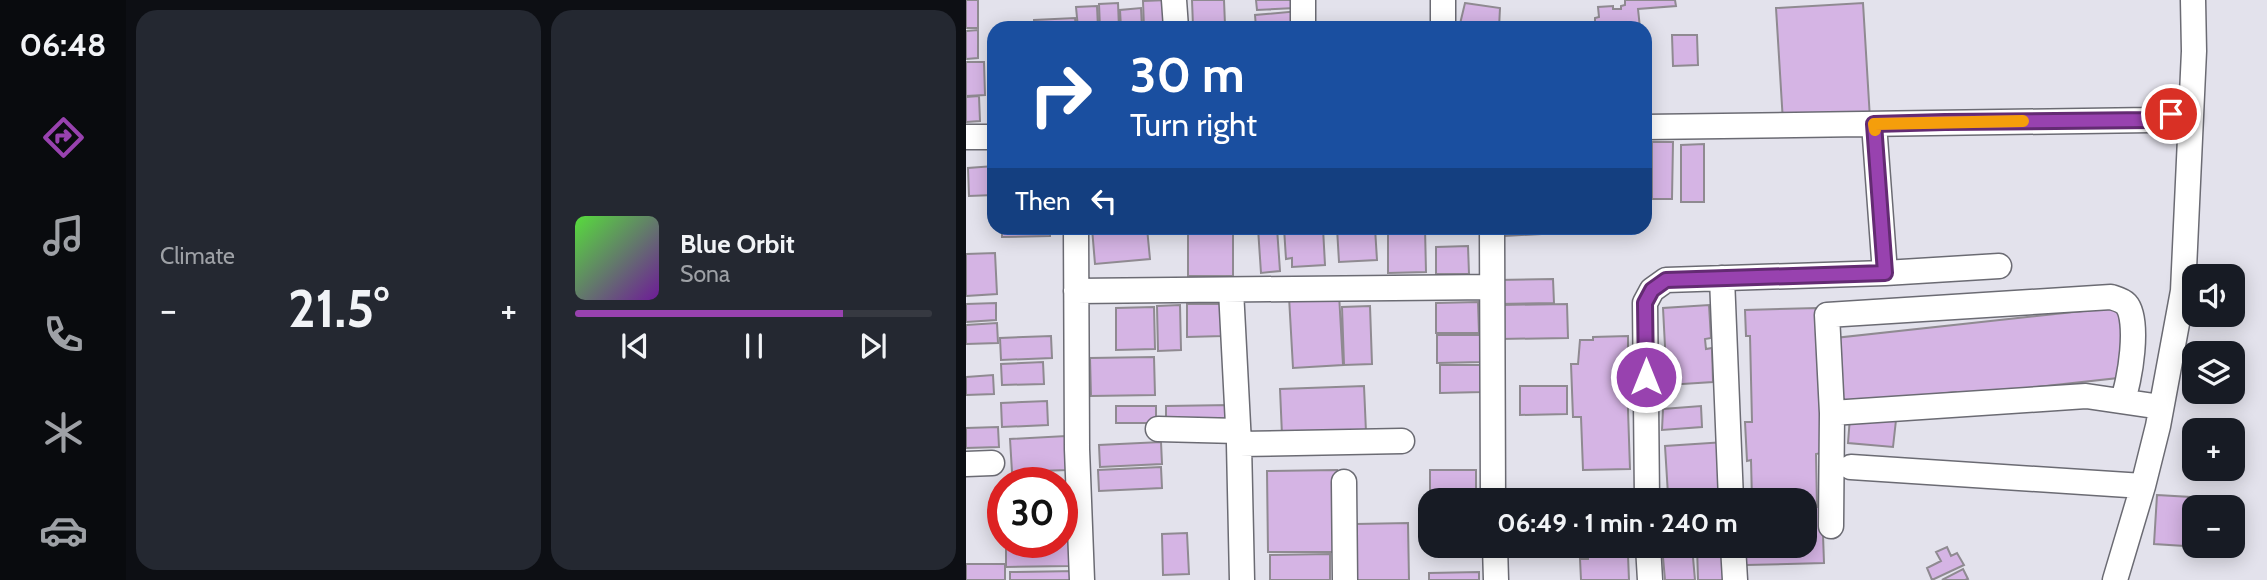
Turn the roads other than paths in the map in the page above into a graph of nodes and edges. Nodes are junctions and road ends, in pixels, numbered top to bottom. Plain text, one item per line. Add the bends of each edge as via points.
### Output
1 (1174, 0) edge
2 (1303, 0) edge
3 (2193, 0) edge
4 (1176, 21) edge
5 (1303, 21) edge
6 (2192, 107) junction
7 (1874, 124) junction
8 (1652, 127) edge
9 (966, 137) edge
10 (987, 137) edge
11 (1076, 235) edge
12 (1492, 235) edge
13 (1998, 266) dead end
14 (1885, 273) junction
15 (1722, 278) junction
16 (1492, 287) junction
17 (1231, 290) junction
18 (1076, 291) junction
19 (2122, 401) junction
20 (2161, 407) junction
21 (1832, 413) junction
22 (1158, 429) dead end
23 (1239, 438) junction
24 (1402, 441) dead end
25 (992, 463) dead end
26 (966, 464) edge
27 (1851, 467) dead end
28 (1344, 482) dead end
29 (2143, 486) junction
30 (1493, 488) edge
31 (1647, 488) edge
32 (1731, 488) edge
33 (1831, 526) dead end
34 (1495, 558) edge
35 (1649, 558) edge
36 (1734, 558) edge
37 (1082, 580) edge
38 (1242, 580) edge
39 (1345, 580) edge
40 (1496, 580) edge
41 (1650, 580) edge
42 (1735, 580) edge
43 (2115, 580) edge

1 - 4 street
2 - 5 street
3 - 6 street
6 - 7 street via 2151,120
6 - 20 street via 2183,291
7 - 8 street
7 - 14 street
9 - 10 street
11 - 18 street
12 - 16 street
13 - 14 street
14 - 15 street
15 - 31 street via 1666,280 1652,290 1645,303
15 - 32 street
16 - 17 street
16 - 30 street
17 - 18 street
17 - 23 street
18 - 37 street
19 - 20 street
19 - 21 street via 2086,396
19 - 21 street via 2133,324 2128,306 2112,297 1828,315
20 - 29 street
21 - 33 street
22 - 23 street
23 - 24 street
23 - 38 street
25 - 26 street
27 - 29 street
28 - 39 street
29 - 43 street
34 - 40 street
35 - 41 street
36 - 42 street

